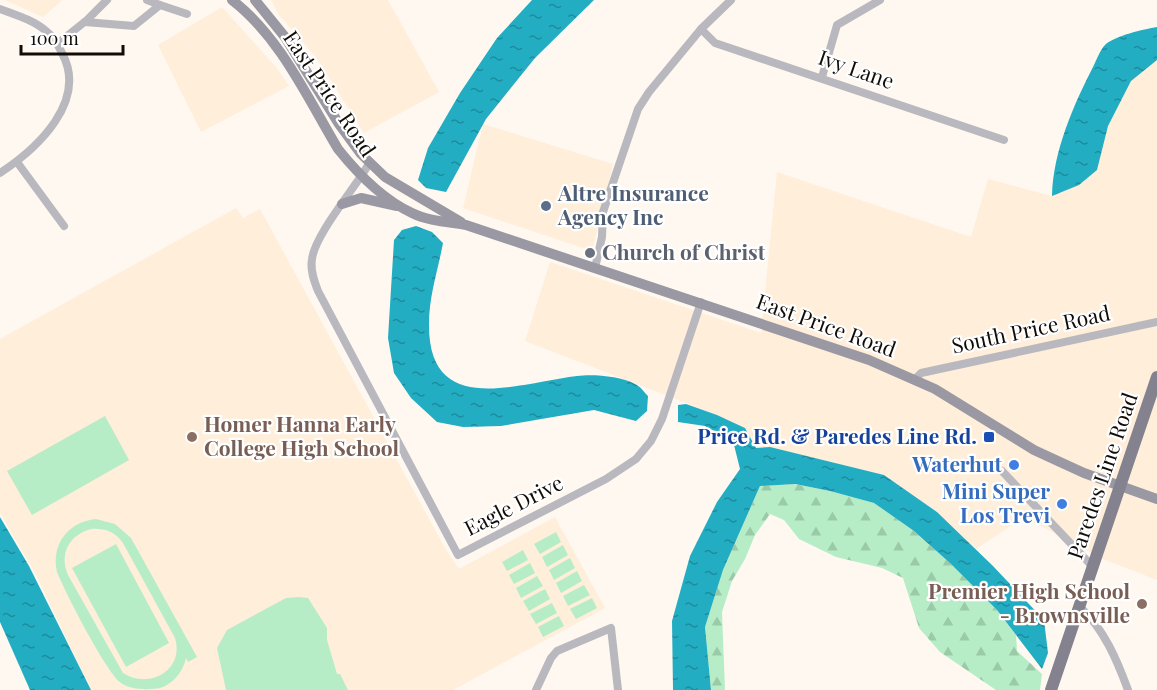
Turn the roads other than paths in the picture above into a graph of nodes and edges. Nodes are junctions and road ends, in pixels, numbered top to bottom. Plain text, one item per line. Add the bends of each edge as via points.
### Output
1 (107, 0) edge
2 (147, 0) edge
3 (232, 0) edge
4 (255, 0) edge
5 (730, 0) edge
6 (880, 0) edge
7 (160, 5) junction
8 (0, 9) edge
9 (244, 10) junction
10 (187, 14) dead end
11 (85, 22) junction
12 (701, 29) junction
13 (57, 44) junction
14 (822, 77) junction
15 (1004, 140) dead end
16 (17, 162) junction
17 (370, 162) junction
18 (0, 173) edge
19 (361, 177) junction
20 (342, 204) junction
21 (404, 208) junction
22 (466, 225) junction
23 (64, 226) dead end
24 (595, 268) junction
25 (701, 302) junction
26 (1157, 322) edge
27 (1157, 377) edge
28 (915, 379) junction
29 (1002, 471) dead end
30 (1120, 487) junction
31 (1157, 499) edge
32 (1094, 567) junction
33 (1080, 607) junction
34 (536, 690) edge
35 (618, 690) edge
36 (1052, 690) edge
37 (1128, 690) edge

1 - 11 street
2 - 7 street
3 - 9 main road, East Price Road
4 - 9 main road
4 - 17 main road, East Price Road via 285,37 339,124
5 - 12 street
6 - 14 street via 837,25
7 - 10 street
7 - 11 street via 134,26
8 - 13 street via 46,30
9 - 19 main road, East Price Road via 278,49 338,149
11 - 13 street
12 - 14 street, Ivy Lane via 714,43
12 - 24 street via 638,109 603,212
13 - 16 street via 71,80 68,97 58,117
14 - 15 street, Ivy Lane
16 - 18 street
16 - 23 street
17 - 19 street, Eagle Drive
17 - 22 main road, East Price Road via 404,189
19 - 20 street, Eagle Drive
19 - 21 main road, East Price Road
20 - 21 main road via 361,198
20 - 25 street, Eagle Drive via 316,244 311,261 313,278 458,555 606,479 636,459 662,419
21 - 22 main road, East Price Road via 433,220
22 - 24 main road, East Price Road
24 - 25 main road, East Price Road
25 - 28 main road, East Price Road via 863,357
26 - 28 street, South Price Road via 921,372
27 - 30 main road, Paredes Line Road
28 - 30 main road, East Price Road via 1034,450
29 - 32 street
30 - 31 main road, East Price Road
30 - 32 main road, Paredes Line Road
32 - 33 main road, Paredes Line Road
33 - 36 main road, Paredes Line Road
33 - 37 street via 1105,640
34 - 35 street via 557,651 611,628

